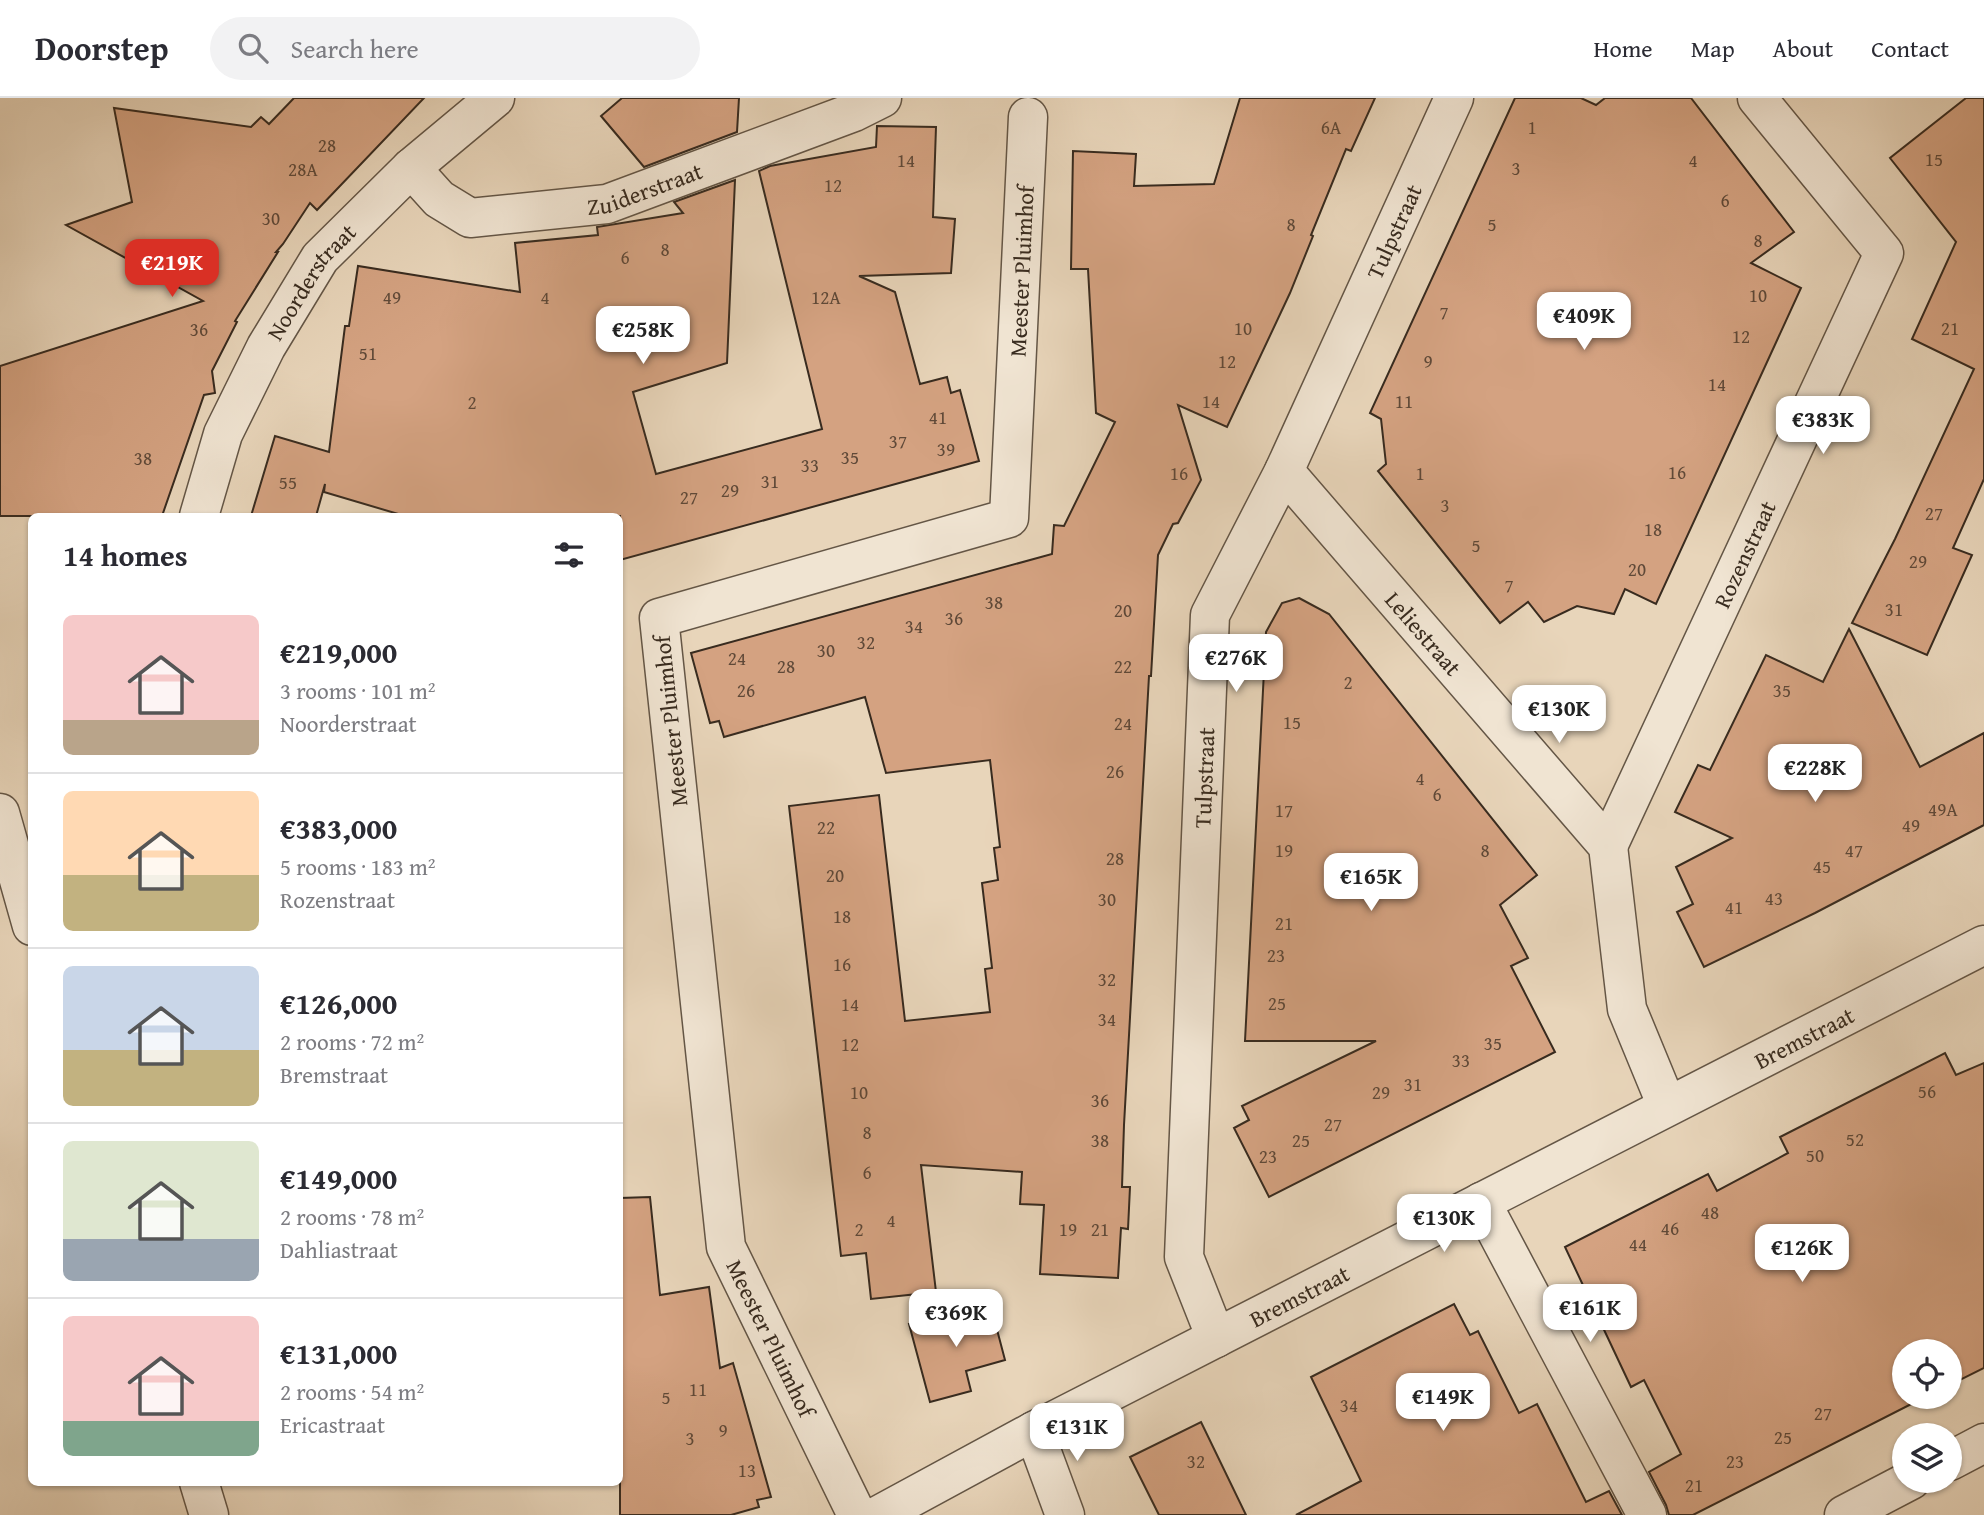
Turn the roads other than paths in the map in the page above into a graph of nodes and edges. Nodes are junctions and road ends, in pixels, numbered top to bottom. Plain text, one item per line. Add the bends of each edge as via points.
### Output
1 (495, 98) edge
2 (882, 98) edge
3 (1454, 98) edge
4 (1757, 98) edge
5 (1028, 117) dead end
6 (411, 169) junction
7 (1284, 471) junction
8 (200, 513) edge
9 (0, 813) edge
10 (1608, 846) junction
11 (24, 860) edge
12 (28, 893) edge
13 (1984, 945) edge
14 (1667, 1106) junction
15 (1481, 1202) junction
16 (1216, 1338) junction
17 (1034, 1430) junction
18 (1984, 1443) edge
19 (1962, 1455) edge
20 (200, 1486) edge
21 (1892, 1490) edge
22 (209, 1515) edge
23 (857, 1515) edge
24 (879, 1515) edge
25 (1065, 1515) edge
26 (1647, 1515) edge
27 (1844, 1515) edge

1 - 6 street, Noorderstraat
2 - 6 street, Zuiderstraat via 607,204 470,218 439,199
3 - 7 street, Tulpstraat
4 - 10 street, Rozenstraat via 1884,253
5 - 23 street, Meester Pluimhof via 1009,518 659,618 726,1247
6 - 8 street, Noorderstraat via 313,269 266,347 223,434
7 - 10 street, Leliestraat
7 - 16 street, Tulpstraat via 1210,615 1184,1257
9 - 11 street
10 - 14 street via 1627,1009
11 - 12 street
13 - 14 street, Bremstraat
14 - 15 street, Bremstraat
15 - 16 street, Bremstraat
15 - 26 street
16 - 17 street, Bremstraat
17 - 24 street, Bremstraat
17 - 25 street
18 - 19 street
20 - 22 street
21 - 27 street

